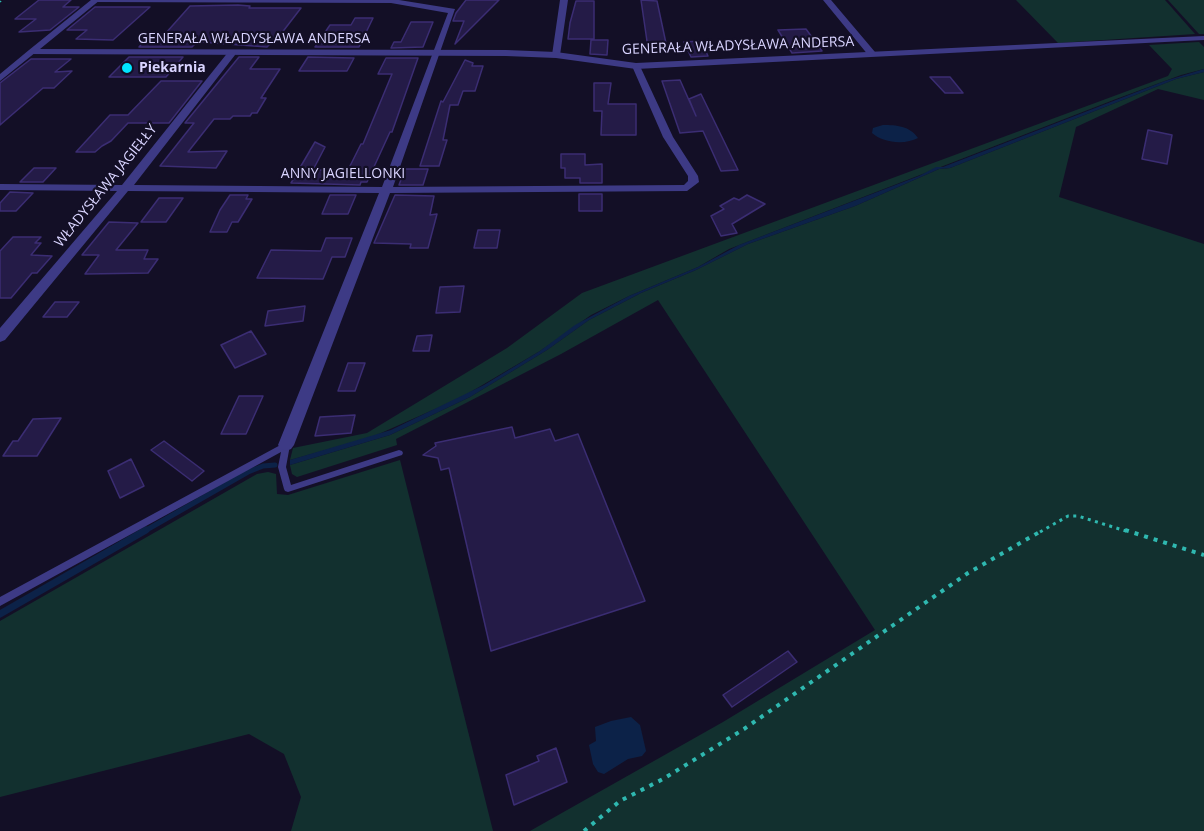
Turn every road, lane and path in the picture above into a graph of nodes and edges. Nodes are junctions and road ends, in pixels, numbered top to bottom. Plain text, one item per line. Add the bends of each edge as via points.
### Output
1 (96, 0) edge
2 (564, 0) edge
3 (827, 0) edge
4 (1204, 38) edge
5 (32, 52) junction
6 (438, 52) junction
7 (232, 53) junction
8 (872, 54) junction
9 (556, 56) junction
10 (636, 66) junction
11 (0, 78) edge
12 (0, 187) edge
13 (124, 188) junction
14 (386, 190) junction
15 (0, 337) edge
16 (285, 451) junction
17 (399, 453) dead end
18 (1204, 555) edge
19 (0, 602) edge
20 (584, 831) edge

1 - 5 street
1 - 6 street via 391,1 447,9 452,13
2 - 9 street
3 - 8 street
4 - 8 street, GENERAŁA WŁADYSŁAWA ANDERSA
5 - 7 street, GENERAŁA WŁADYSŁAWA ANDERSA
5 - 11 street
6 - 7 street, GENERAŁA WŁADYSŁAWA ANDERSA
6 - 9 street, GENERAŁA WŁADYSŁAWA ANDERSA
6 - 14 street
7 - 13 street, WŁADYSŁAWA JAGIEŁŁY
8 - 10 street, GENERAŁA WŁADYSŁAWA ANDERSA
9 - 10 street, GENERAŁA WŁADYSŁAWA ANDERSA
10 - 14 street, ANNY JAGIELLONKI via 668,137 693,176 694,182 687,188
12 - 13 street, ANNY JAGIELLONKI
13 - 14 street, ANNY JAGIELLONKI
13 - 15 street, WŁADYSŁAWA JAGIEŁŁY
14 - 16 street
16 - 17 lane via 282,467 286,488 290,489
16 - 19 lane
18 - 20 path via 1068,516 968,573 744,729 620,801

